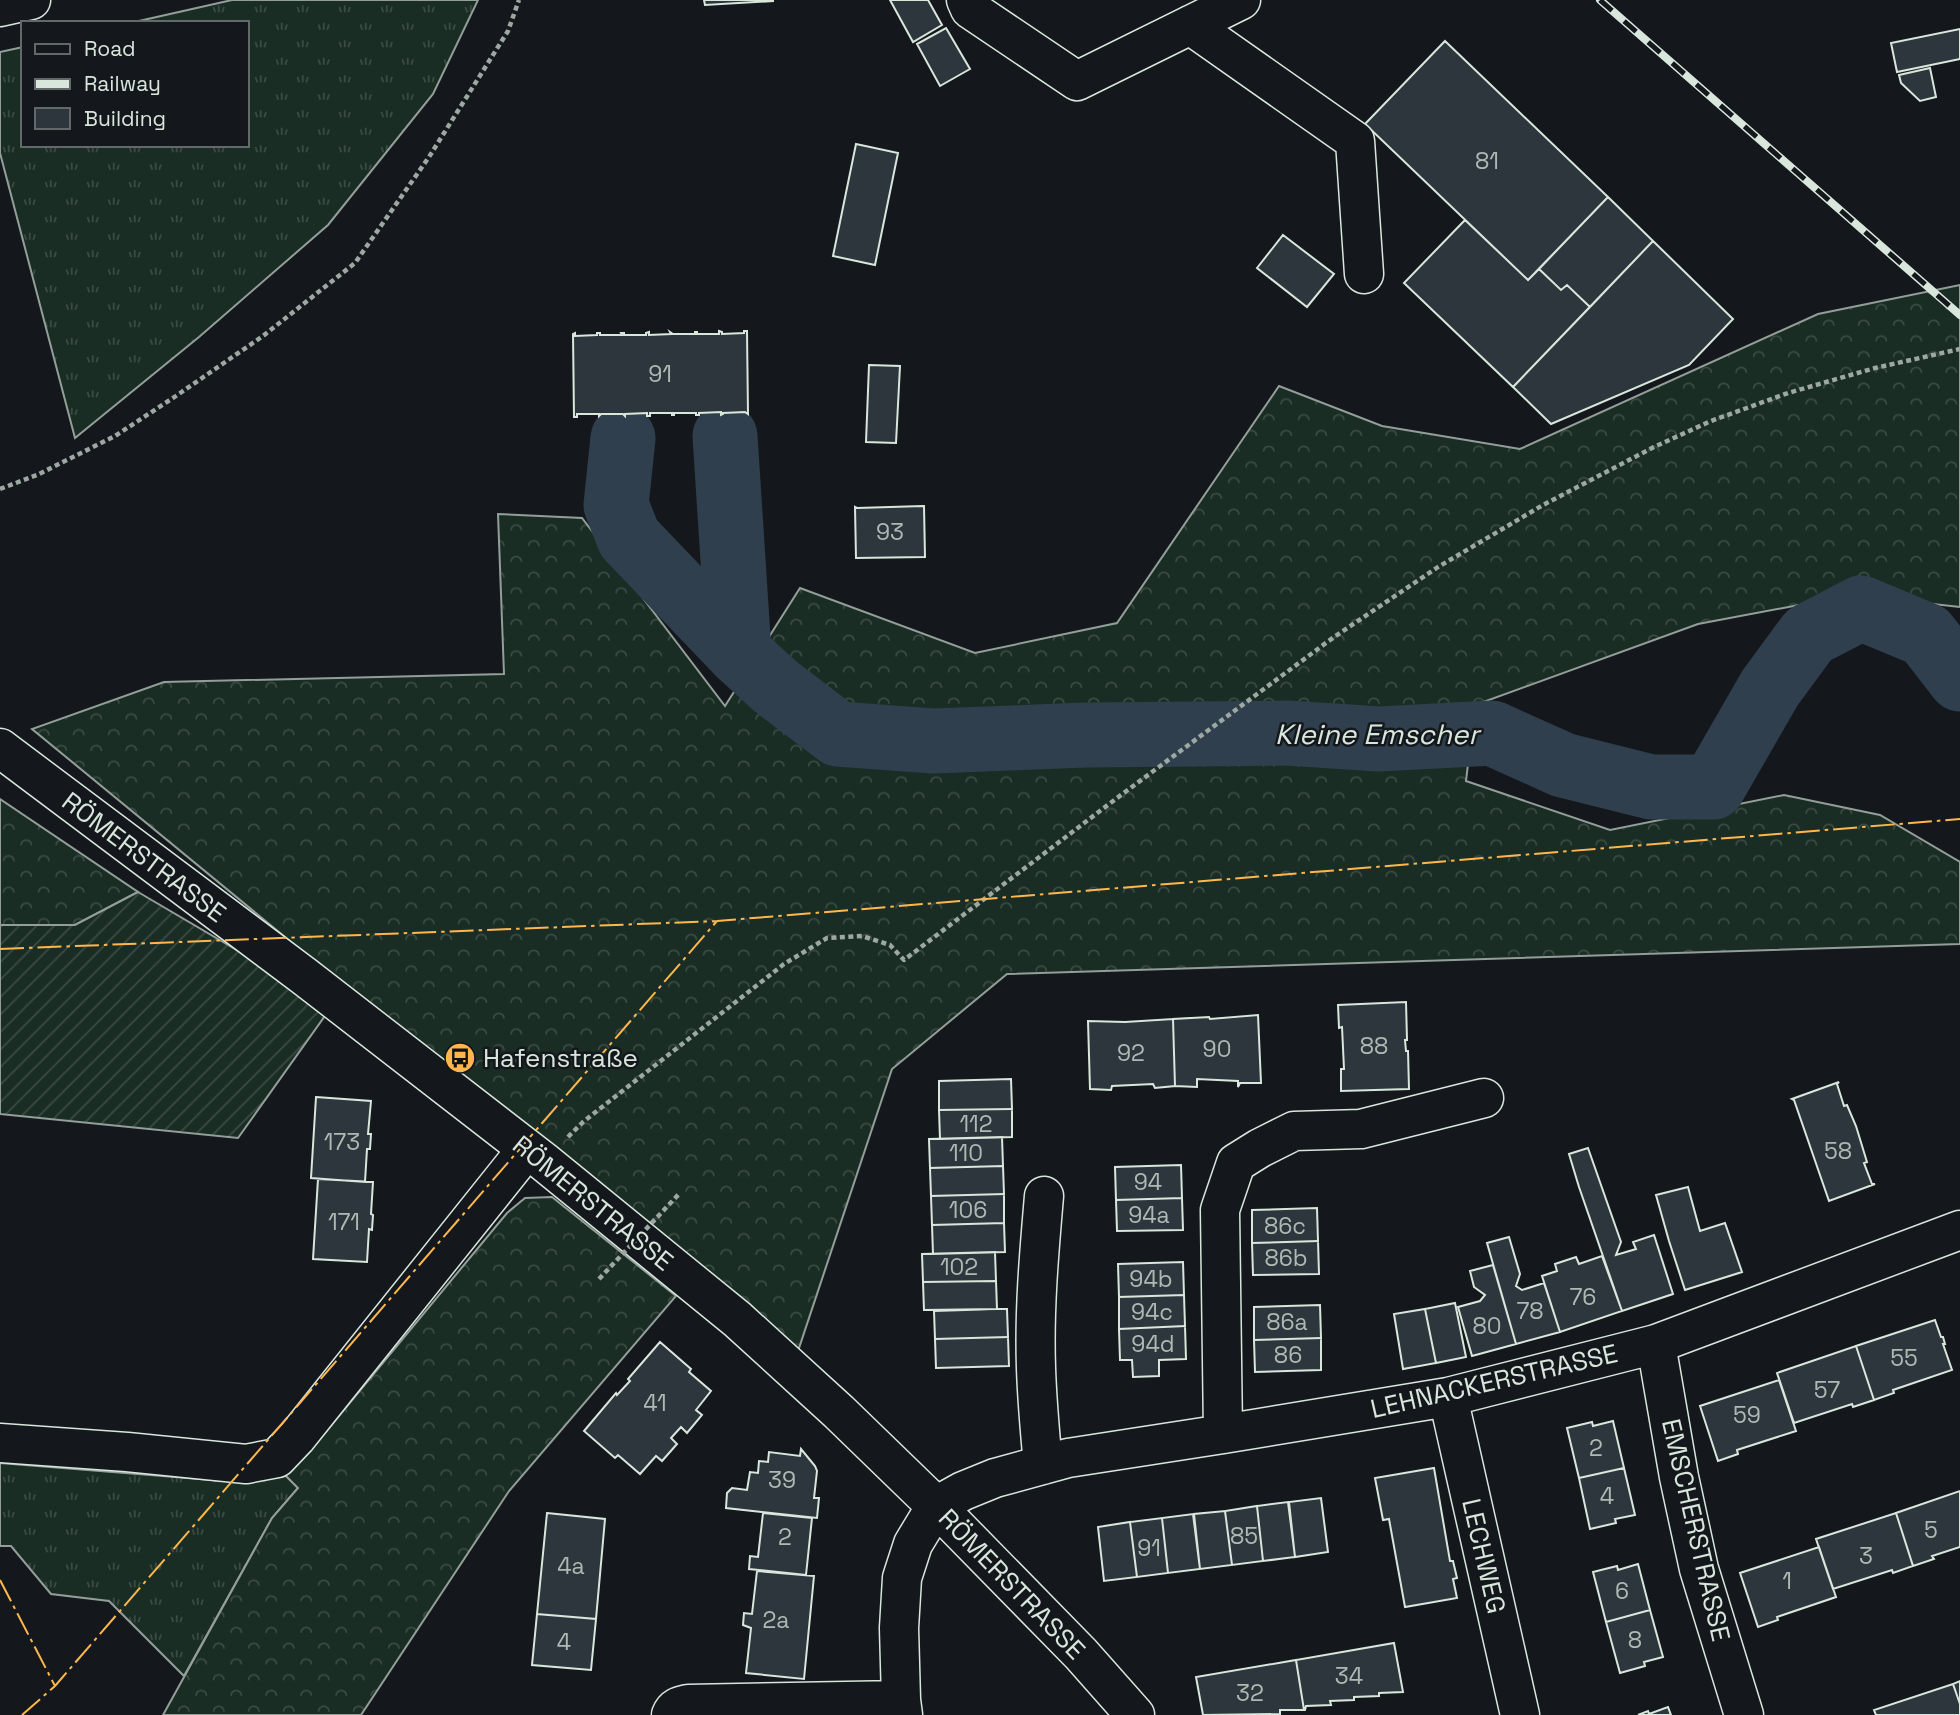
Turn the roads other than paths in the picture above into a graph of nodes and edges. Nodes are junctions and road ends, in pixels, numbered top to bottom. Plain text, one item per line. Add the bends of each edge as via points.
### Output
1 (32, 0) edge
2 (966, 0) edge
3 (1241, 0) edge
4 (0, 7) edge
5 (1189, 25) junction
6 (1364, 274) dead end
7 (0, 748) edge
8 (1484, 1098) dead end
9 (535, 1155) junction
10 (1044, 1196) dead end
11 (1960, 1230) edge
12 (1656, 1344) junction
13 (1448, 1397) junction
14 (1223, 1434) junction
15 (0, 1443) edge
16 (1043, 1465) junction
17 (936, 1506) junction
18 (902, 1708) edge
19 (670, 1715) edge
20 (1135, 1715) edge
21 (1520, 1715) edge
22 (1744, 1715) edge

1 - 4 street
2 - 5 street via 970,9 1077,81
3 - 5 street
5 - 6 street via 1355,141
7 - 9 street, RÖMERSTRASSE
8 - 14 street via 1361,1129 1294,1131 1236,1163 1220,1210
9 - 15 street via 276,1458 246,1464
9 - 17 street, RÖMERSTRASSE via 737,1319
10 - 16 street via 1036,1306
11 - 12 street, LEHNACKERSTRASSE
12 - 13 street, LEHNACKERSTRASSE
12 - 22 street, EMSCHERSTRASSE via 1699,1569
13 - 14 street, LEHNACKERSTRASSE
13 - 21 street, LECHWEG
14 - 16 street, LEHNACKERSTRASSE
16 - 17 street, LEHNACKERSTRASSE via 984,1482
17 - 18 street via 913,1545 902,1578
17 - 20 street, RÖMERSTRASSE
18 - 19 street via 688,1704 678,1706

